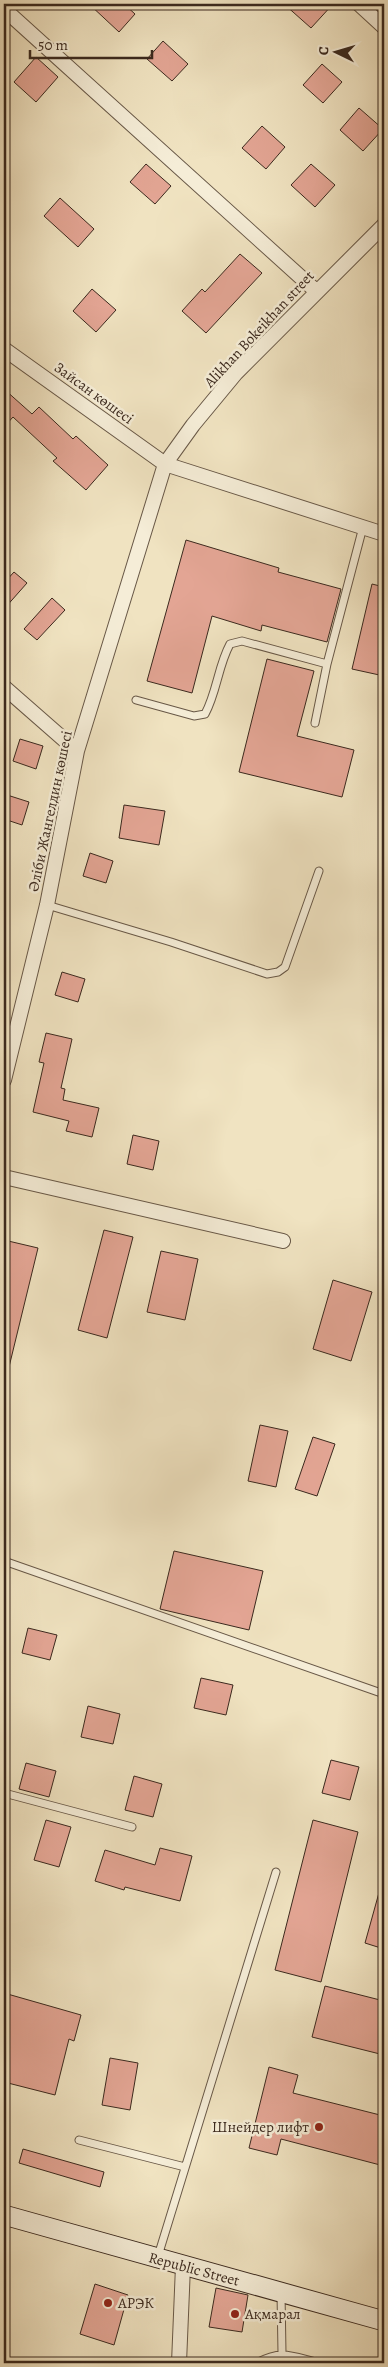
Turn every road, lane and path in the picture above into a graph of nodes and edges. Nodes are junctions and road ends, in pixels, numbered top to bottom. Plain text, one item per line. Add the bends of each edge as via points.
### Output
1 (359, 4) edge
2 (4, 9) edge
3 (384, 27) edge
4 (384, 225) edge
5 (316, 291) junction
6 (4, 349) edge
7 (165, 464) junction
8 (363, 527) junction
9 (384, 534) edge
10 (327, 664) junction
11 (4, 687) edge
12 (136, 700) dead end
13 (315, 723) dead end
14 (77, 751) junction
15 (319, 871) dead end
16 (47, 905) junction
17 (4, 1080) edge
18 (4, 1178) edge
19 (284, 1241) dead end
20 (4, 1562) edge
21 (384, 1694) edge
22 (4, 1793) edge
23 (132, 1827) dead end
24 (276, 1872) dead end
25 (79, 2140) dead end
26 (185, 2168) junction
27 (4, 2215) edge
28 (157, 2259) junction
29 (182, 2266) junction
30 (280, 2293) junction
31 (384, 2321) edge
32 (282, 2353) junction
33 (179, 2363) edge
34 (256, 2363) edge
35 (320, 2363) edge

1 - 3 street
2 - 5 street
4 - 5 street, Alikhan Bokeikhan street
5 - 7 street, Alikhan Bokeikhan street via 236,374
6 - 7 street, Зайсан көшесі
7 - 8 street, Зайсан көшесі
7 - 14 street, Әліби Жангелдин көшесі
8 - 9 street, Зайсан көшесі
8 - 10 lane
10 - 12 lane via 242,641 230,644 224,655 206,714 194,716
10 - 13 lane
11 - 14 street
14 - 16 street, Әліби Жангелдин көшесі
15 - 16 lane via 285,967 272,974
16 - 17 street, Әліби Жангелдин көшесі
18 - 19 street
20 - 21 lane
22 - 23 lane
24 - 26 lane
25 - 26 lane
26 - 28 lane
27 - 28 main road, Republic Street
28 - 29 main road, Republic Street
29 - 30 main road, Republic Street
29 - 33 street
30 - 31 main road, Republic Street
30 - 32 lane
32 - 34 lane
32 - 35 lane

